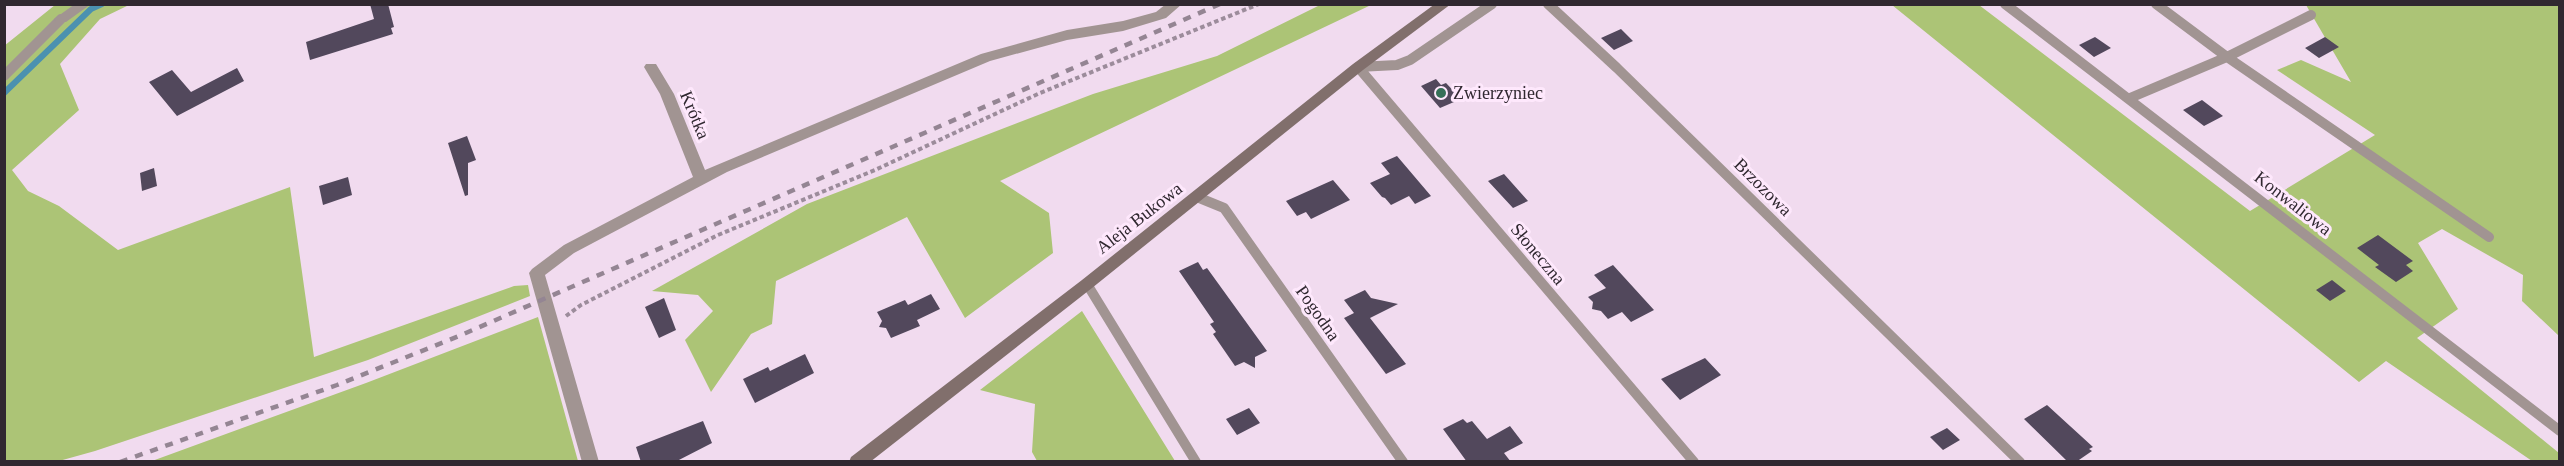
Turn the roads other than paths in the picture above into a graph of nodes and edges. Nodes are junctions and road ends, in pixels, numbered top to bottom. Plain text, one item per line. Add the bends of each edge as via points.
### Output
1 (85, 4) edge
2 (1176, 4) edge
3 (1445, 4) edge
4 (1492, 4) edge
5 (1548, 4) edge
6 (2005, 4) edge
7 (2156, 4) edge
8 (2311, 15) dead end
9 (61, 19) joint
10 (2228, 57) junction
11 (651, 67) dead end
12 (1358, 67) junction
13 (4, 76) edge
14 (2130, 98) junction
15 (701, 178) junction
16 (1197, 197) junction
17 (2489, 237) dead end
18 (1087, 284) junction
19 (2559, 430) edge
20 (875, 455) edge
21 (591, 462) edge
22 (857, 462) edge
23 (1196, 462) edge
24 (1403, 462) edge
25 (1694, 462) edge
26 (2020, 462) edge

1 - 9 street
2 - 15 street via 1161,15 1123,26 1067,35 986,57
3 - 12 street, Aleja Bukowa
4 - 12 lane via 1410,60 1396,65
5 - 26 lane, Brzozowa via 1695,142
6 - 14 lane, Konwaliowa
7 - 10 lane
8 - 10 lane
9 - 13 lane
10 - 14 lane
10 - 17 lane
11 - 15 street, Krótka via 667,94
12 - 16 street, Aleja Bukowa
12 - 25 lane, Słoneczna
14 - 19 lane, Konwaliowa
15 - 21 street via 569,249 537,273
16 - 18 street, Aleja Bukowa
16 - 24 lane, Pogodna via 1224,208
18 - 20 street, Aleja Bukowa
18 - 23 lane
20 - 22 street, Aleja Bukowa

